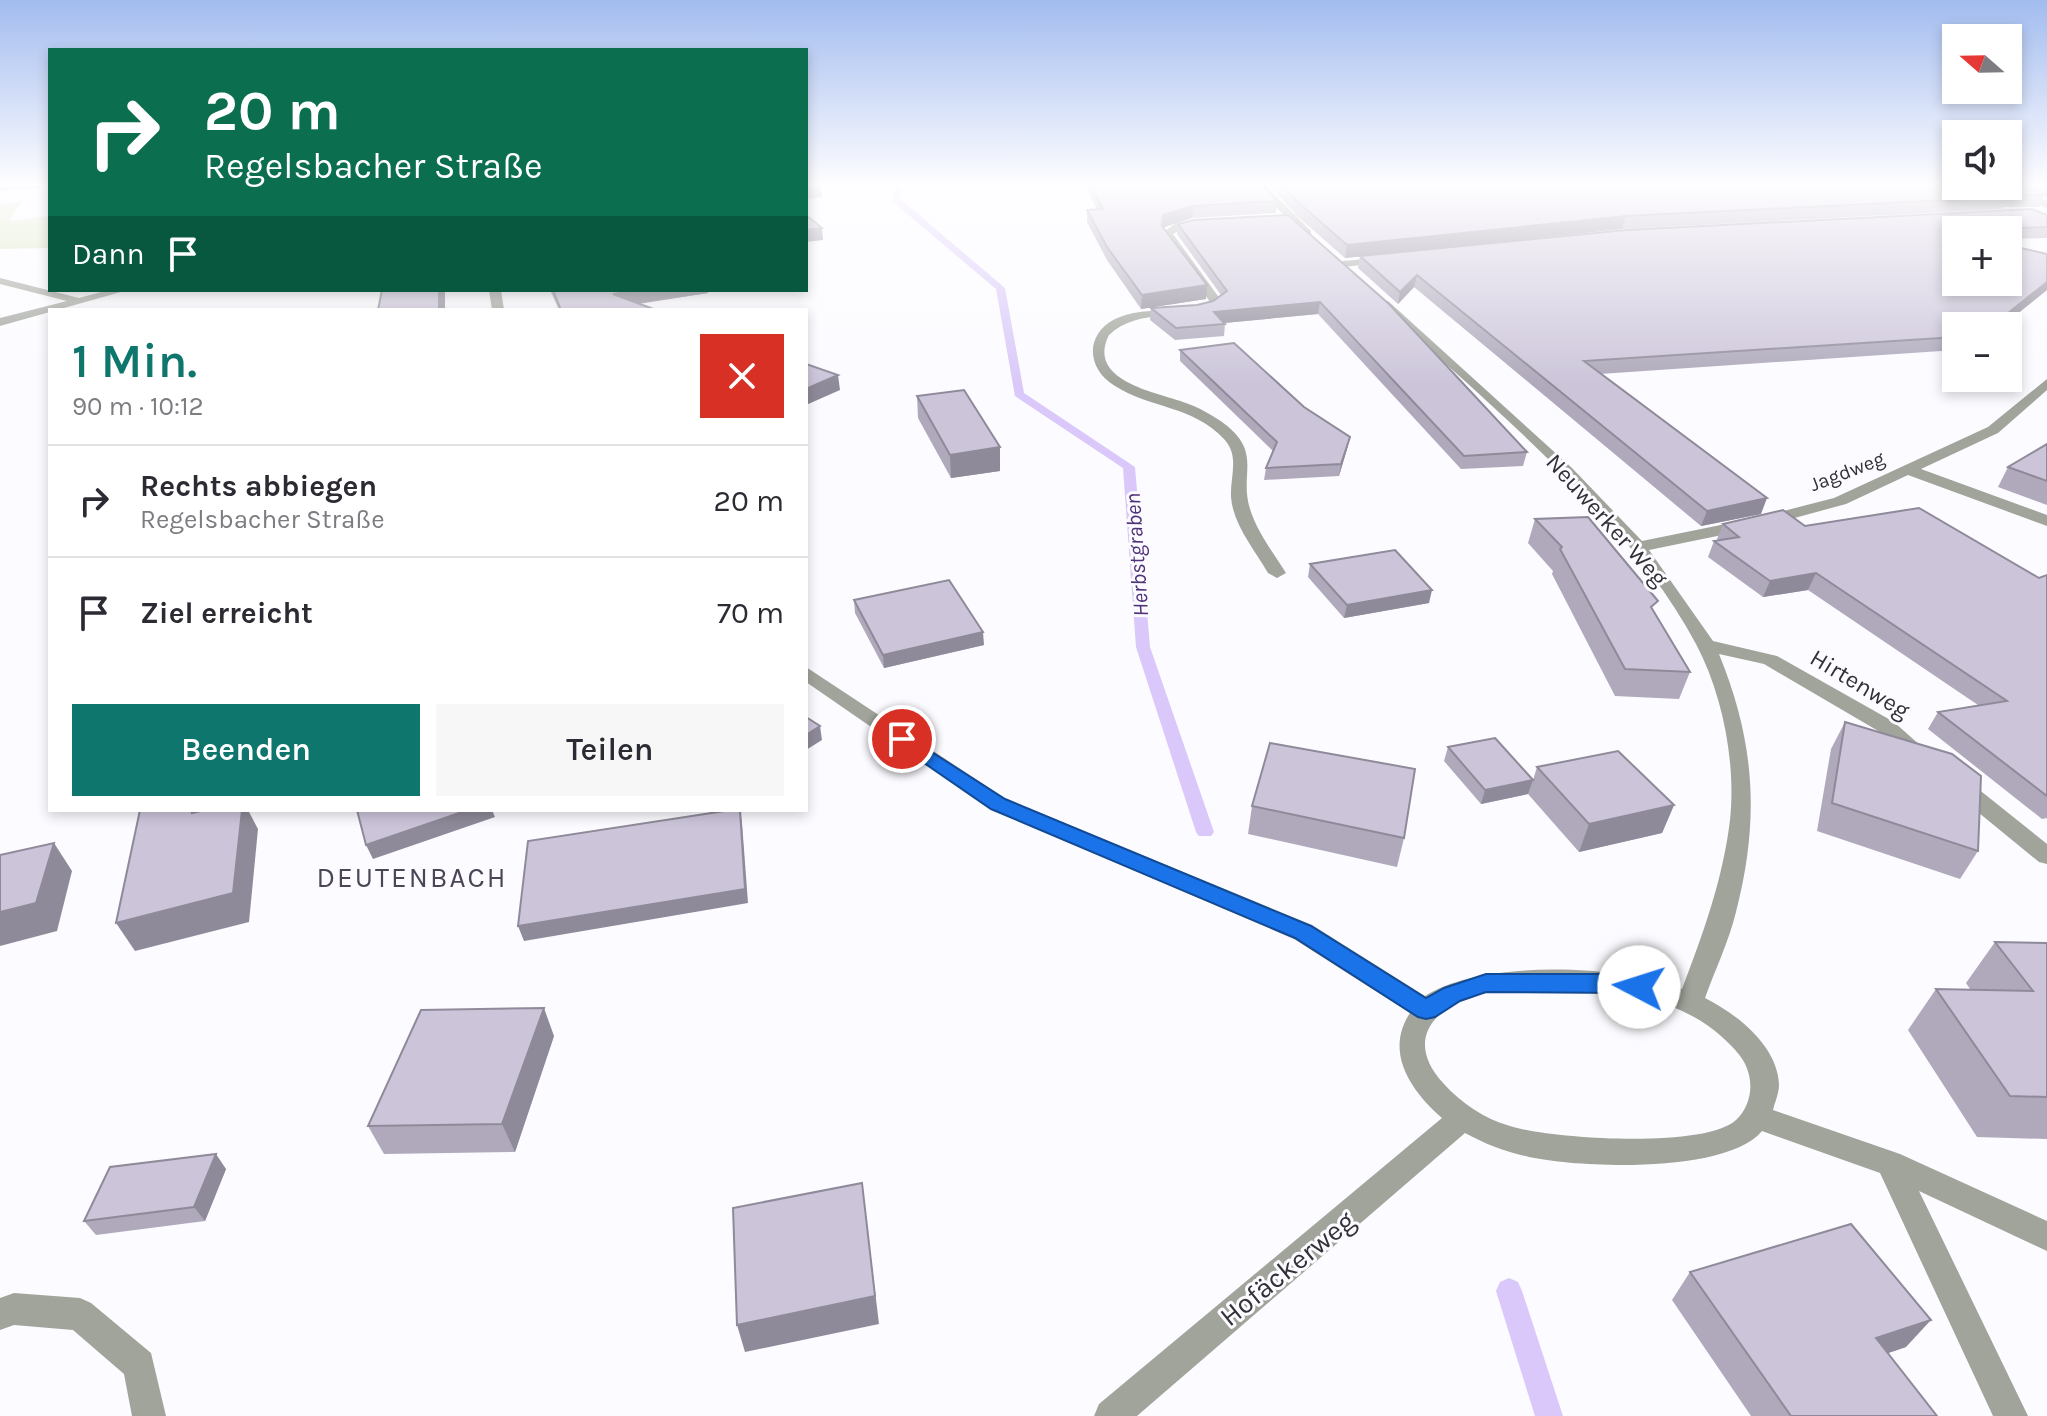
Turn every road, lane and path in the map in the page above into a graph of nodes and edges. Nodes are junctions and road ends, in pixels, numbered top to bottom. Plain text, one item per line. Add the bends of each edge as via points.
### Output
1 (1181, 251) edge
2 (1328, 251) edge
3 (1333, 255) junction
4 (1397, 259) edge
5 (1355, 275) edge
6 (0, 281) edge
7 (113, 292) edge
8 (1377, 296) edge
9 (78, 300) junction
10 (48, 308) edge
11 (50, 308) edge
12 (0, 322) edge
13 (2047, 383) edge
14 (1909, 470) junction
15 (2047, 521) edge
16 (1638, 547) junction
17 (1277, 573) dead end
18 (1706, 645) junction
19 (808, 674) edge
20 (2047, 856) edge
21 (1690, 1003) junction
22 (1426, 1010) junction
23 (1758, 1117) junction
24 (1462, 1118) junction
25 (1890, 1163) junction
26 (2047, 1236) edge
27 (0, 1314) edge
28 (149, 1416) edge
29 (1111, 1416) edge
30 (2011, 1416) edge

1 - 17 street via 1217,303 1149,314 1109,327 1100,337 1099,361 1114,380 1192,411 1229,435 1243,464 1239,502
2 - 3 street
3 - 4 street
3 - 5 street
6 - 9 street
7 - 9 street
8 - 16 street, Neuwerker Weg via 1567,471
9 - 11 street
10 - 12 street
13 - 14 street, Jagdweg via 1993,430
14 - 15 street
14 - 16 street, Jagdweg via 1840,501
16 - 18 street, Neuwerker Weg
18 - 20 street, Hirtenweg via 1770,660 1887,727
18 - 21 street, Neuwerker Weg via 1727,697 1738,746 1741,819 1724,912
19 - 22 street via 998,804 1303,932
21 - 22 street via 1623,984 1486,983
21 - 23 street via 1738,1033 1755,1059 1765,1085
22 - 24 street via 1412,1033 1414,1062 1428,1089
23 - 24 street via 1732,1139 1619,1152 1532,1144
23 - 25 street
24 - 29 street, Hofäckerweg
25 - 26 street
25 - 30 street
27 - 28 street via 14,1309 80,1314 139,1365

